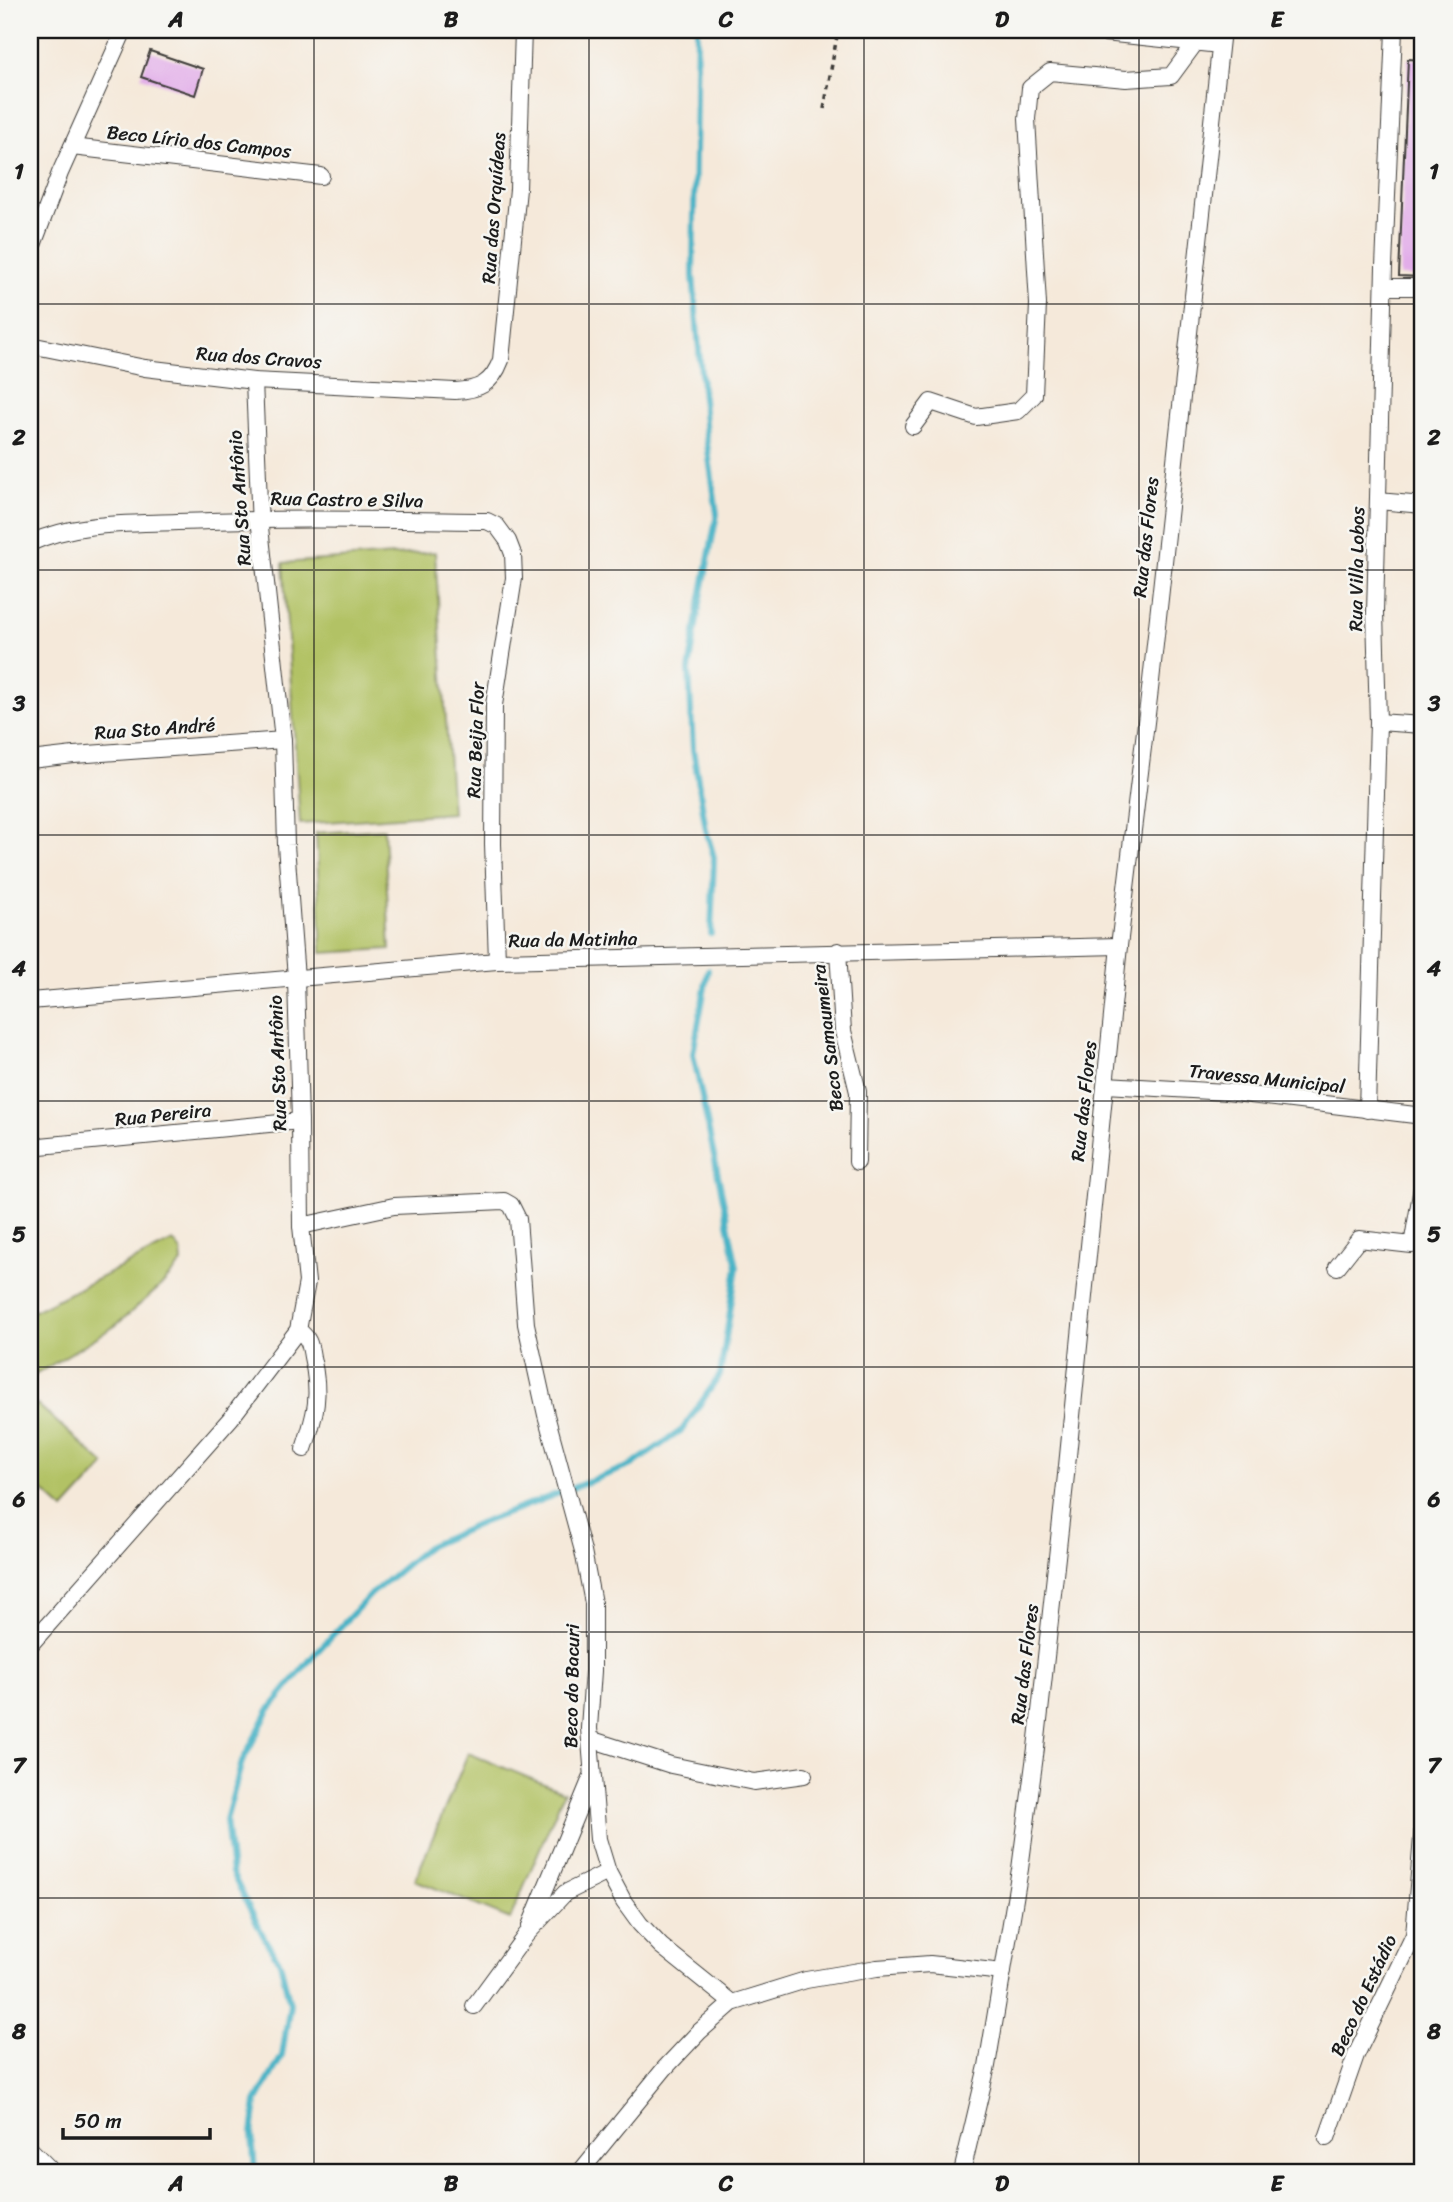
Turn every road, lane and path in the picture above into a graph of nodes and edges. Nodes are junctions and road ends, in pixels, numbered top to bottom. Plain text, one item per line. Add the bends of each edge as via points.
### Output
1 (124, 30) edge
2 (523, 30) edge
3 (838, 30) edge
4 (1076, 30) edge
5 (1394, 30) edge
6 (1221, 37) edge
7 (1196, 42) junction
8 (824, 109) dead end
9 (72, 147) junction
10 (321, 176) dead end
11 (30, 253) edge
12 (1384, 287) junction
13 (1423, 287) edge
14 (30, 345) edge
15 (254, 381) junction
16 (487, 384) joint
17 (913, 426) dead end
18 (1378, 501) junction
19 (1423, 505) edge
20 (260, 519) junction
21 (497, 526) joint
22 (30, 542) edge
23 (1378, 722) junction
24 (1423, 725) edge
25 (283, 740) junction
26 (30, 760) edge
27 (1119, 946) junction
28 (838, 951) junction
29 (497, 961) junction
30 (296, 978) junction
31 (30, 1001) edge
32 (1106, 1085) junction
33 (1367, 1110) junction
34 (1423, 1116) edge
35 (300, 1121) junction
36 (30, 1147) edge
37 (857, 1163) dead end
38 (1423, 1182) edge
39 (301, 1226) junction
40 (1337, 1268) dead end
41 (298, 1329) junction
42 (304, 1449) dead end
43 (30, 1645) edge
44 (590, 1739) junction
45 (593, 1773) junction
46 (804, 1775) dead end
47 (1423, 1825) edge
48 (608, 1872) junction
49 (527, 1935) junction
50 (1003, 1972) junction
51 (732, 2003) junction
52 (474, 2006) dead end
53 (1327, 2138) dead end
54 (30, 2149) edge
55 (53, 2172) edge
56 (580, 2172) edge
57 (962, 2172) edge

1 - 9 street
2 - 16 street, Rua das Orquídeas via 518,190 501,360
3 - 8 path
4 - 7 street
5 - 12 street, Rua Villa Lobos
6 - 7 street
6 - 27 street, Rua das Flores
7 - 17 street via 1171,76 1126,79 1050,72 1030,88 1027,119 1038,304 1034,395 1018,411 976,417 931,402
9 - 10 street, Beco Lírio dos Campos
9 - 11 street
12 - 13 street
12 - 18 street, Rua Villa Lobos
14 - 15 street, Rua dos Cravos via 145,368
15 - 16 street, Rua dos Cravos via 455,391
15 - 20 street, Rua Sto Antônio
18 - 19 street
18 - 23 street, Rua Villa Lobos
20 - 21 street, Rua Castro e Silva via 487,521
20 - 22 street, Rua Castro e Silva via 90,526
20 - 25 street, Rua Sto Antônio
21 - 29 street, Rua Beija Flor via 511,547 514,578 494,705
23 - 24 street
23 - 33 street, Rua Villa Lobos
25 - 26 street, Rua Sto André
25 - 30 street, Rua Sto Antônio
27 - 28 street, Rua da Matinha
27 - 32 street, Rua das Flores
28 - 29 street, Rua da Matinha
28 - 37 street, Beco Samaumeira via 844,1031 858,1092
29 - 30 street, Rua da Matinha
30 - 31 street, Rua da Matinha
30 - 35 street, Rua Sto Antônio
32 - 33 street, Travessa Municipal via 1226,1092
32 - 50 street, Rua das Flores via 1048,1646
33 - 34 street, Travessa Municipal
35 - 36 street, Rua Pereira
35 - 39 street, Rua Sto Antônio
38 - 40 street via 1412,1245 1359,1239
39 - 41 street, Rua Sto Antônio via 307,1282
39 - 44 street, Beco do Bacuri via 394,1206 503,1201 518,1219 526,1324 593,1603
41 - 42 street via 308,1338 318,1383
41 - 43 street, Rua Sto Antônio via 231,1418
44 - 45 street, Beco do Bacuri
44 - 46 street via 671,1765 754,1782
45 - 48 street, Beco do Bacuri via 598,1839
45 - 49 street
47 - 53 street, Beco do Estádio via 1413,1935 1356,2054
48 - 49 street via 565,1893
48 - 51 street, Beco do Bacuri via 640,1924
49 - 52 street
50 - 51 street via 930,1964 877,1968 806,1980
50 - 57 street, Rua das Flores
51 - 56 street via 665,2068
54 - 55 street

